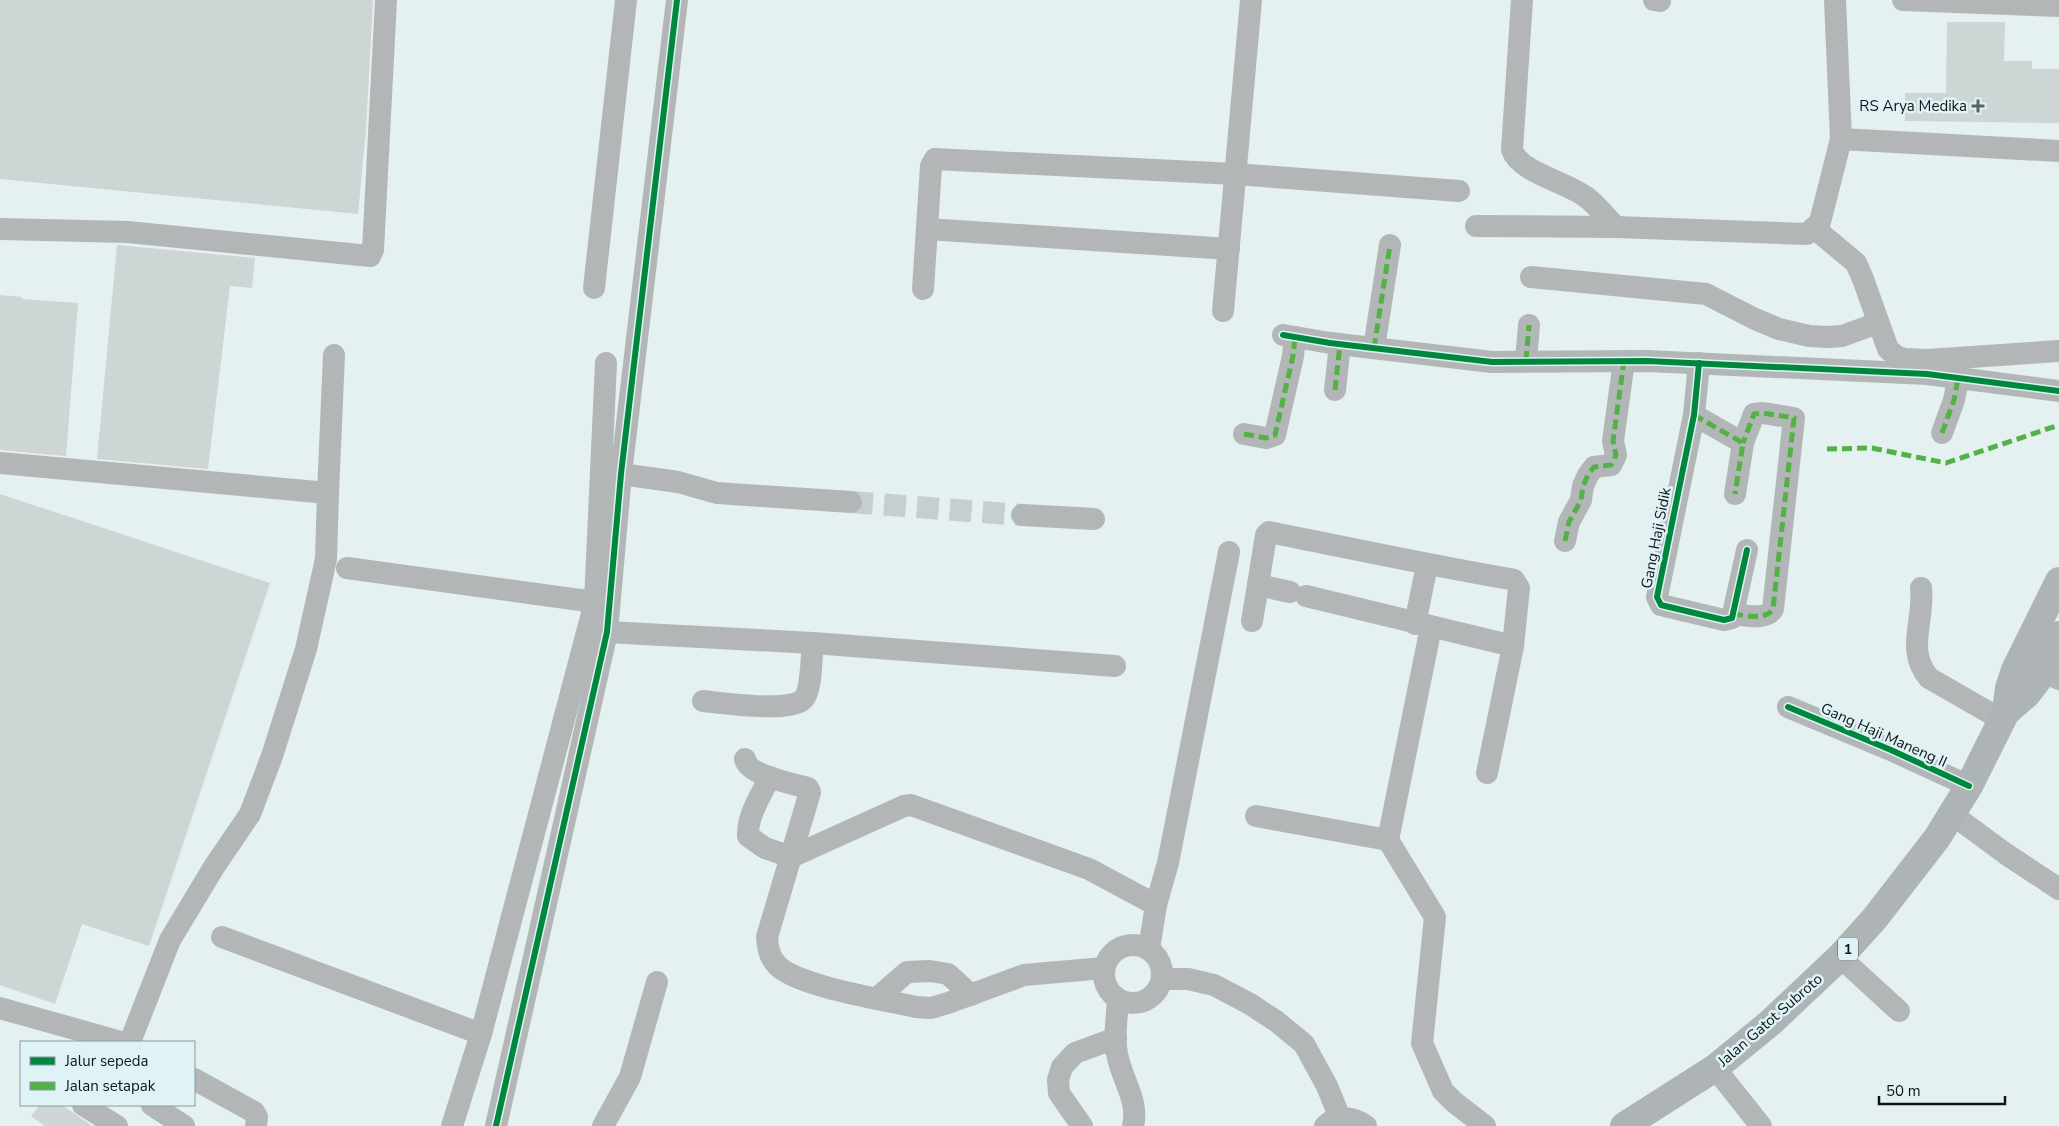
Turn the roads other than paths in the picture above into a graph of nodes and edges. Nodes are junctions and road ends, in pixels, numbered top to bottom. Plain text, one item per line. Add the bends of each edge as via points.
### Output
1 (386, 0) edge
2 (626, 0) edge
3 (677, 0) edge
4 (1251, 0) edge
5 (1522, 0) edge
6 (1654, 0) edge
7 (1835, 0) edge
8 (1903, 0) edge
9 (1660, 1) edge
10 (2059, 6) edge
11 (1841, 139) junction
12 (2059, 151) edge
13 (1235, 174) junction
14 (1459, 191) dead end
15 (1476, 226) dead end
16 (1616, 227) junction
17 (1814, 228) junction
18 (0, 229) edge
19 (926, 229) junction
20 (1390, 245) dead end
21 (1229, 249) junction
22 (1532, 277) dead end
23 (594, 288) dead end
24 (923, 289) dead end
25 (1223, 311) dead end
26 (1878, 323) junction
27 (1529, 324) dead end
28 (1340, 344) junction
29 (1374, 348) junction
30 (2059, 351) edge
31 (334, 355) dead end
32 (1526, 361) junction
33 (1624, 361) junction
34 (606, 363) dead end
35 (1699, 363) junction
36 (1958, 379) junction
37 (1335, 390) dead end
38 (2059, 391) edge
39 (1694, 415) junction
40 (1942, 433) dead end
41 (1244, 434) dead end
42 (1743, 443) junction
43 (0, 464) edge
44 (621, 474) junction
45 (328, 493) junction
46 (1735, 494) dead end
47 (850, 502) tunnel mouth
48 (1022, 514) tunnel mouth
49 (1094, 519) dead end
50 (1565, 541) dead end
51 (1747, 550) dead end
52 (1229, 552) dead end
53 (1427, 565) junction
54 (347, 568) dead end
55 (2059, 581) edge
56 (1258, 584) junction
57 (1921, 588) dead end
58 (595, 602) junction
59 (1732, 614) junction
60 (1252, 621) dead end
61 (1423, 625) junction
62 (607, 632) junction
63 (2059, 635) edge
64 (813, 643) junction
65 (1513, 646) junction
66 (1115, 666) dead end
67 (2050, 675) edge
68 (703, 701) dead end
69 (1788, 707) dead end
70 (2004, 716) junction
71 (745, 759) dead end
72 (1487, 773) dead end
73 (770, 777) junction
74 (1969, 786) junction
75 (1953, 815) junction
76 (1256, 816) dead end
77 (1388, 840) junction
78 (790, 857) junction
79 (2059, 889) edge
80 (1156, 905) junction
81 (222, 937) dead end
82 (1149, 949) junction
83 (1840, 957) junction
84 (1104, 968) junction
85 (1162, 979) junction
86 (657, 982) dead end
87 (971, 995) junction
88 (877, 998) junction
89 (1118, 999) junction
90 (0, 1008) edge
91 (1898, 1010) dead end
92 (0, 1021) edge
93 (481, 1034) junction
94 (1116, 1038) junction
95 (60, 1041) edge
96 (117, 1041) edge
97 (130, 1041) edge
98 (1715, 1068) junction
99 (195, 1080) edge
100 (85, 1106) edge
101 (154, 1106) edge
102 (1333, 1122) edge
103 (117, 1126) edge
104 (184, 1126) edge
105 (256, 1126) edge
106 (452, 1126) edge
107 (496, 1126) edge
108 (603, 1126) edge
109 (1082, 1126) edge
110 (1133, 1126) edge
111 (1366, 1126) edge
112 (1485, 1126) edge
113 (1624, 1126) edge
114 (1761, 1126) edge

1 - 18 street via 373,250 370,256 128,232
2 - 23 street
3 - 44 street
4 - 13 street
5 - 16 street via 1513,154 1524,165 1586,196
6 - 9 street
7 - 11 street
8 - 10 street
11 - 12 street
11 - 17 street via 1820,222
13 - 14 street
13 - 19 street via 935,160 931,166
13 - 21 street
15 - 16 street
16 - 17 street via 1797,234 1807,234
17 - 26 street via 1856,263
19 - 21 street
19 - 24 street
20 - 29 street
21 - 25 street
22 - 26 street via 1706,294 1779,329 1809,336 1842,336
26 - 30 street via 1888,349 1904,359
27 - 32 street
28 - 29 street
28 - 37 street
28 - 41 street via 1289,336 1292,356 1275,435 1266,438
29 - 32 street via 1492,362
31 - 45 street
32 - 33 street
33 - 35 street
33 - 50 street via 1613,441 1616,454 1611,465 1594,467 1588,475
34 - 58 street
35 - 36 street via 1927,374
35 - 39 street, Gang Haji Sidik
36 - 38 street
36 - 40 street
39 - 42 street
39 - 59 street, Gang Haji Sidik via 1657,600 1661,605 1724,620 1732,618
42 - 46 street
42 - 59 street via 1754,414 1794,418 1773,609 1762,616
43 - 45 street
44 - 47 street via 678,482 716,493
44 - 62 street
45 - 97 street via 326,559 306,649 272,756 250,814 170,940
48 - 49 street
51 - 59 street
52 - 80 street via 1168,863
53 - 56 street via 1269,532
53 - 61 street
53 - 65 street via 1514,580 1519,588
54 - 58 street
55 - 70 highway, Jalan Gatot Subroto / 1 via 2015,670
56 - 60 street
56 - 61 street
57 - 70 street via 1916,650 1921,668 1929,678
58 - 93 street
61 - 65 street
61 - 77 street
62 - 64 street
62 - 107 street
63 - 67 highway, Jalan Gatot Subroto / 1
64 - 66 street
64 - 68 street via 808,690 799,704 758,706
65 - 72 street
67 - 70 highway, Jalan Gatot Subroto / 1
69 - 74 street, Gang Haji Maneng II
70 - 74 highway, Jalan Gatot Subroto / 1
71 - 73 street via 749,767
73 - 78 street via 809,790
73 - 78 street via 747,828 748,836 765,848
74 - 75 highway, Jalan Gatot Subroto / 1
75 - 79 street
75 - 83 highway, Jalan Gatot Subroto / 1 via 1875,918
76 - 77 street
77 - 112 street via 1435,917 1422,1043 1443,1091
78 - 80 street via 911,805 1089,869
78 - 88 street via 767,937 768,952 784,971 804,981
80 - 82 street
81 - 93 street
82 - 84 street via 1130,945 1122,948 1113,952
82 - 85 street via 1160,962
83 - 91 street
83 - 98 highway, Jalan Gatot Subroto / 1 via 1770,1023
84 - 87 street via 1024,975
84 - 89 street via 1109,992
85 - 89 street via 1150,998 1129,1003
85 - 102 street via 1188,978 1214,985 1276,1021 1304,1044 1327,1086
86 - 108 street via 630,1077
87 - 88 street via 931,1008
87 - 88 street via 948,974 930,971 907,972
89 - 94 street
90 - 96 street
92 - 95 street
93 - 106 street
94 - 109 street via 1075,1052 1062,1067 1059,1093
94 - 110 street via 1118,1058 1135,1109
98 - 113 highway, Jalan Gatot Subroto / 1
98 - 114 street
99 - 105 street via 254,1112
100 - 103 street
101 - 104 street
102 - 111 street via 1357,1120

